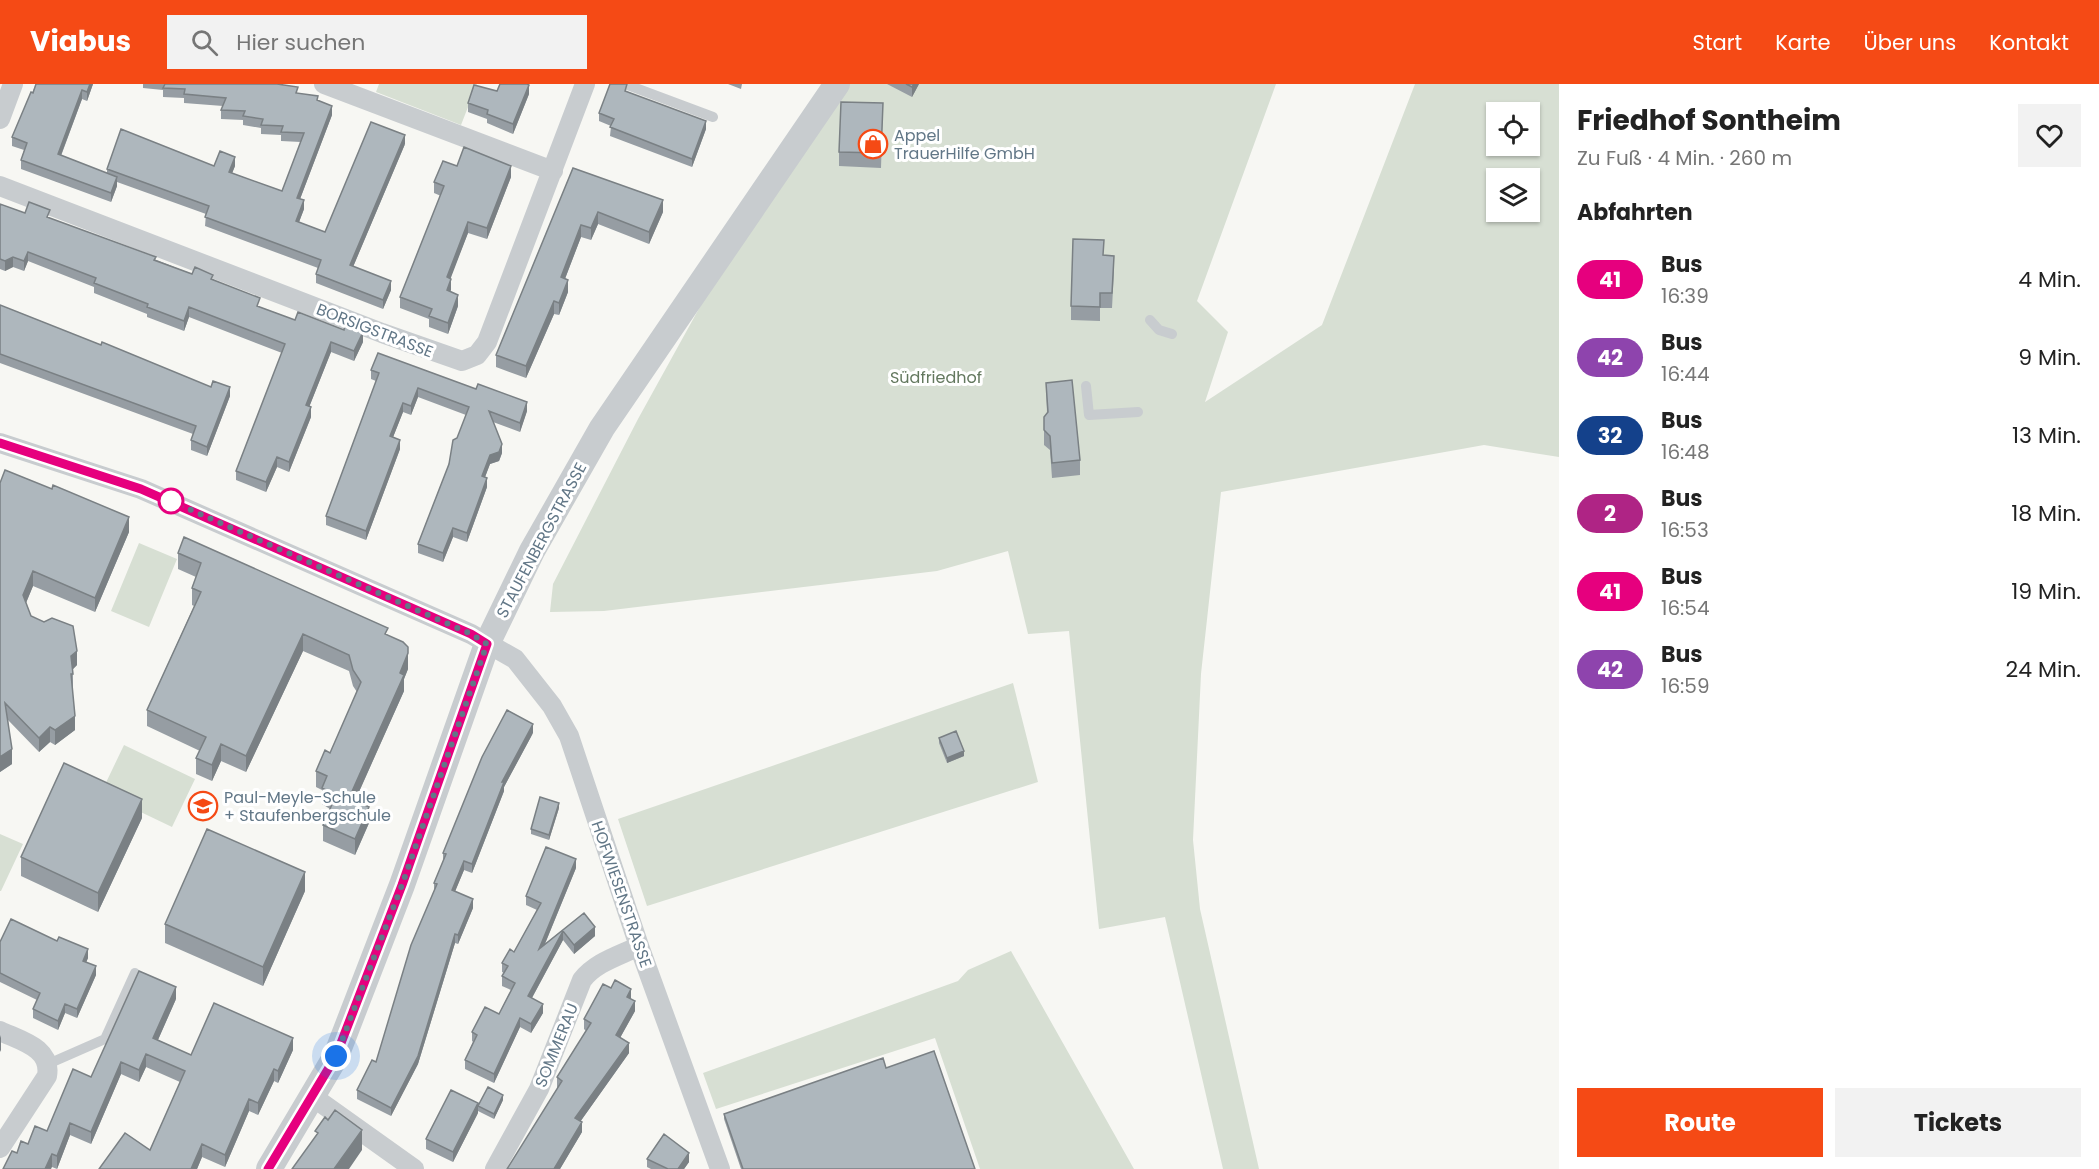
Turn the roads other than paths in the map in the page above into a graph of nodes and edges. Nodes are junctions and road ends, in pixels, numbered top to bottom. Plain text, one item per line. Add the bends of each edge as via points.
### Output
1 (13, 84) edge
2 (324, 84) edge
3 (585, 84) edge
4 (625, 84) edge
5 (837, 84) edge
6 (713, 117) dead end
7 (0, 119) edge
8 (553, 171) junction
9 (0, 186) edge
10 (1150, 320) dead end
11 (1172, 334) dead end
12 (1086, 386) dead end
13 (1138, 412) dead end
14 (0, 443) edge
15 (487, 644) junction
16 (639, 946) junction
17 (135, 973) edge
18 (0, 1031) edge
19 (48, 1064) junction
20 (313, 1097) junction
21 (0, 1148) edge
22 (268, 1169) edge
23 (414, 1169) edge
24 (495, 1169) edge
25 (720, 1169) edge

1 - 7 street
2 - 8 street
3 - 8 street, BORSIGSTRASSE
4 - 6 lane
5 - 15 street, STAUFENBERGSTRASSE via 602,428 532,551
8 - 9 street, BORSIGSTRASSE via 487,342 477,355 462,361
10 - 11 lane via 1160,330
12 - 13 lane via 1089,416
14 - 15 street, HOFWIESENSTRASSE via 172,501
15 - 16 street, HOFWIESENSTRASSE via 515,659 552,706 569,736
15 - 20 street, STAUFENBERGSTRASSE via 366,982 336,1056
16 - 24 street, SOMMERAU via 600,963 582,980 539,1089
16 - 25 street, HOFWIESENSTRASSE
17 - 19 lane via 105,1039
18 - 19 street via 44,1054
19 - 21 street via 47,1076
20 - 22 street, STAUFENBERGSTRASSE
20 - 23 street

